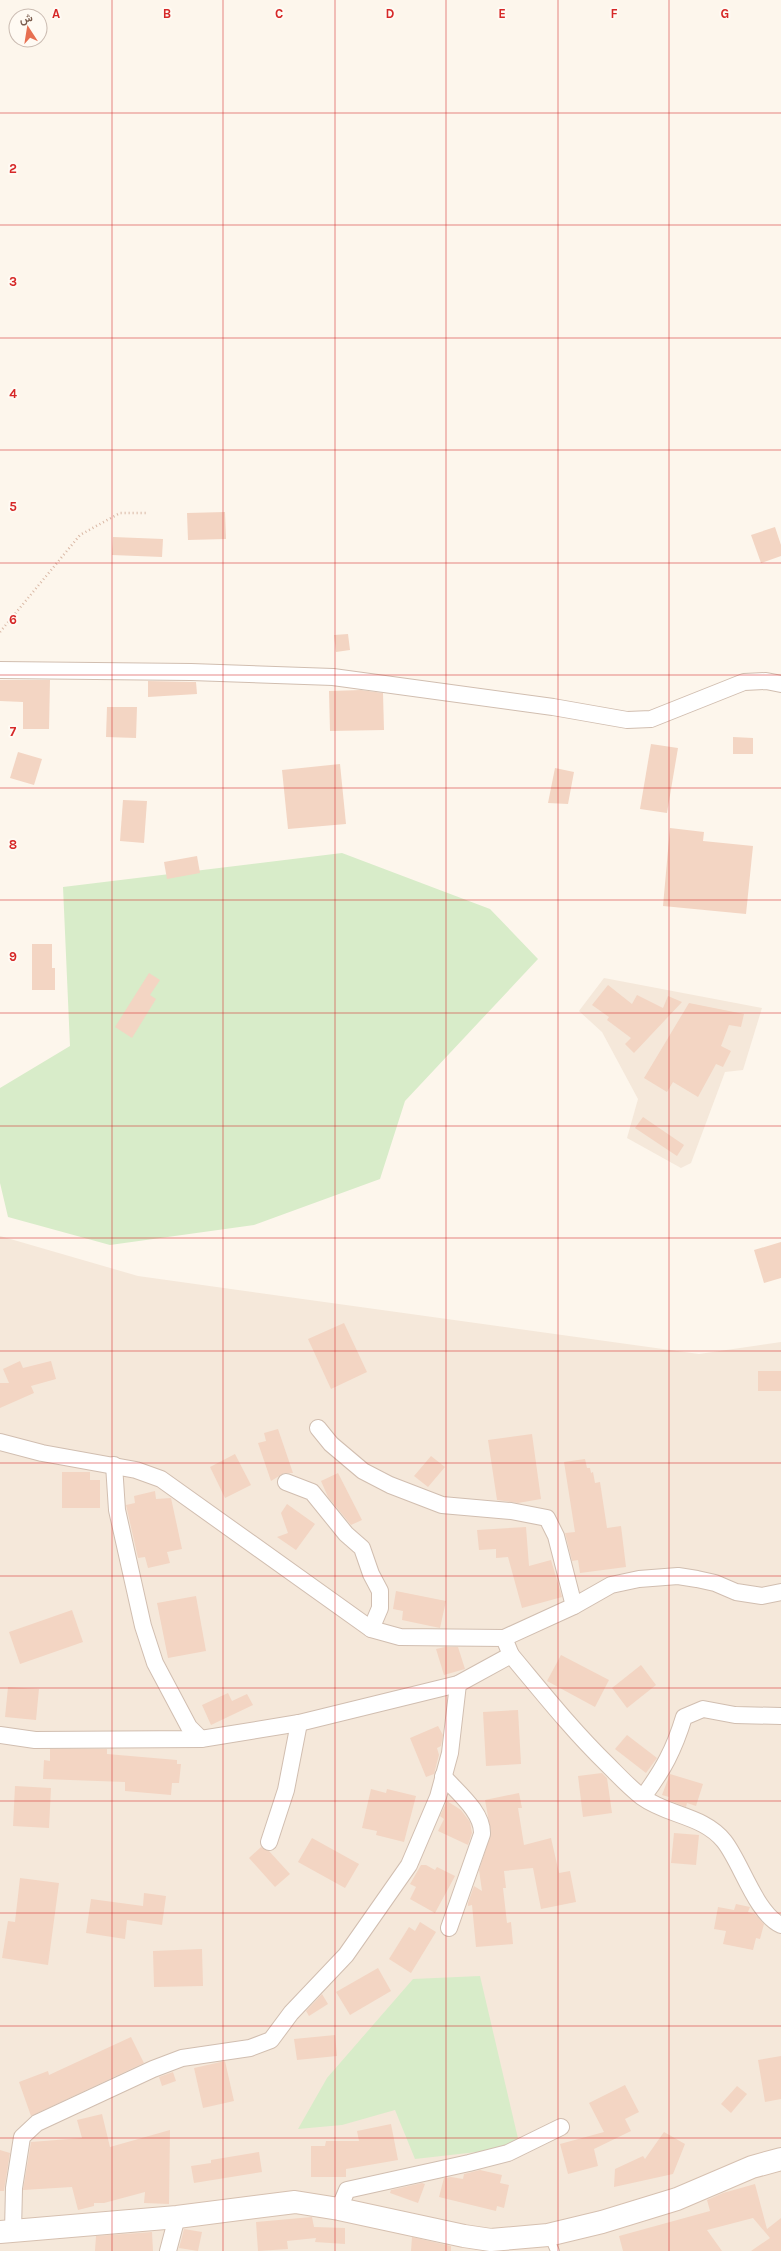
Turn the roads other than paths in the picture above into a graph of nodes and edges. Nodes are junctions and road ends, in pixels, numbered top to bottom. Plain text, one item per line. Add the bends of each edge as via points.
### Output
1 (0, 670) edge
2 (781, 684) edge
3 (318, 1428) dead end
4 (0, 1442) edge
5 (114, 1465) junction
6 (286, 1482) dead end
7 (781, 1592) edge
8 (574, 1606) junction
9 (371, 1629) junction
10 (504, 1638) junction
11 (511, 1654) junction
12 (458, 1684) junction
13 (781, 1716) edge
14 (299, 1723) junction
15 (0, 1735) edge
16 (201, 1739) junction
17 (443, 1776) junction
18 (643, 1797) junction
19 (269, 1842) dead end
20 (781, 1925) edge
21 (449, 1928) dead end
22 (561, 2127) dead end
23 (781, 2159) edge
24 (339, 2209) junction
25 (177, 2217) junction
26 (7, 2232) edge
27 (552, 2243) edge
28 (168, 2251) edge

1 - 2 street via 191,672 333,677 553,707 627,720 651,719 744,682 766,681
3 - 8 street via 331,1444 363,1471 390,1486 442,1505 547,1518 556,1536
4 - 5 street via 42,1453
5 - 9 street via 161,1479
5 - 16 street via 117,1510 143,1626 155,1663 189,1727
6 - 9 street via 312,1492 346,1534 362,1548 370,1574 380,1591 380,1608
7 - 8 street via 762,1596 736,1592 697,1578 678,1576 639,1579 611,1585
8 - 10 street
9 - 10 street via 400,1637
10 - 11 street
11 - 12 street
11 - 18 street via 582,1740
12 - 14 street
12 - 17 street via 450,1753
13 - 18 street via 735,1715 703,1708 684,1717 678,1738 664,1768
14 - 16 street
14 - 19 street via 286,1790
15 - 16 street via 35,1740
17 - 21 street via 477,1814 482,1825 482,1834
17 - 26 street via 438,1798 411,1859 387,1899 346,1955 291,2012 271,2040 250,2048 182,2058 37,2123 22,2138
18 - 20 street via 676,1814 710,1826 725,1842 756,1898 773,1920
22 - 24 street via 508,2153 347,2190
23 - 27 main road via 752,2167 678,2199 602,2222
24 - 25 main road via 295,2202
24 - 27 main road via 464,2236
25 - 26 main road
25 - 28 street

